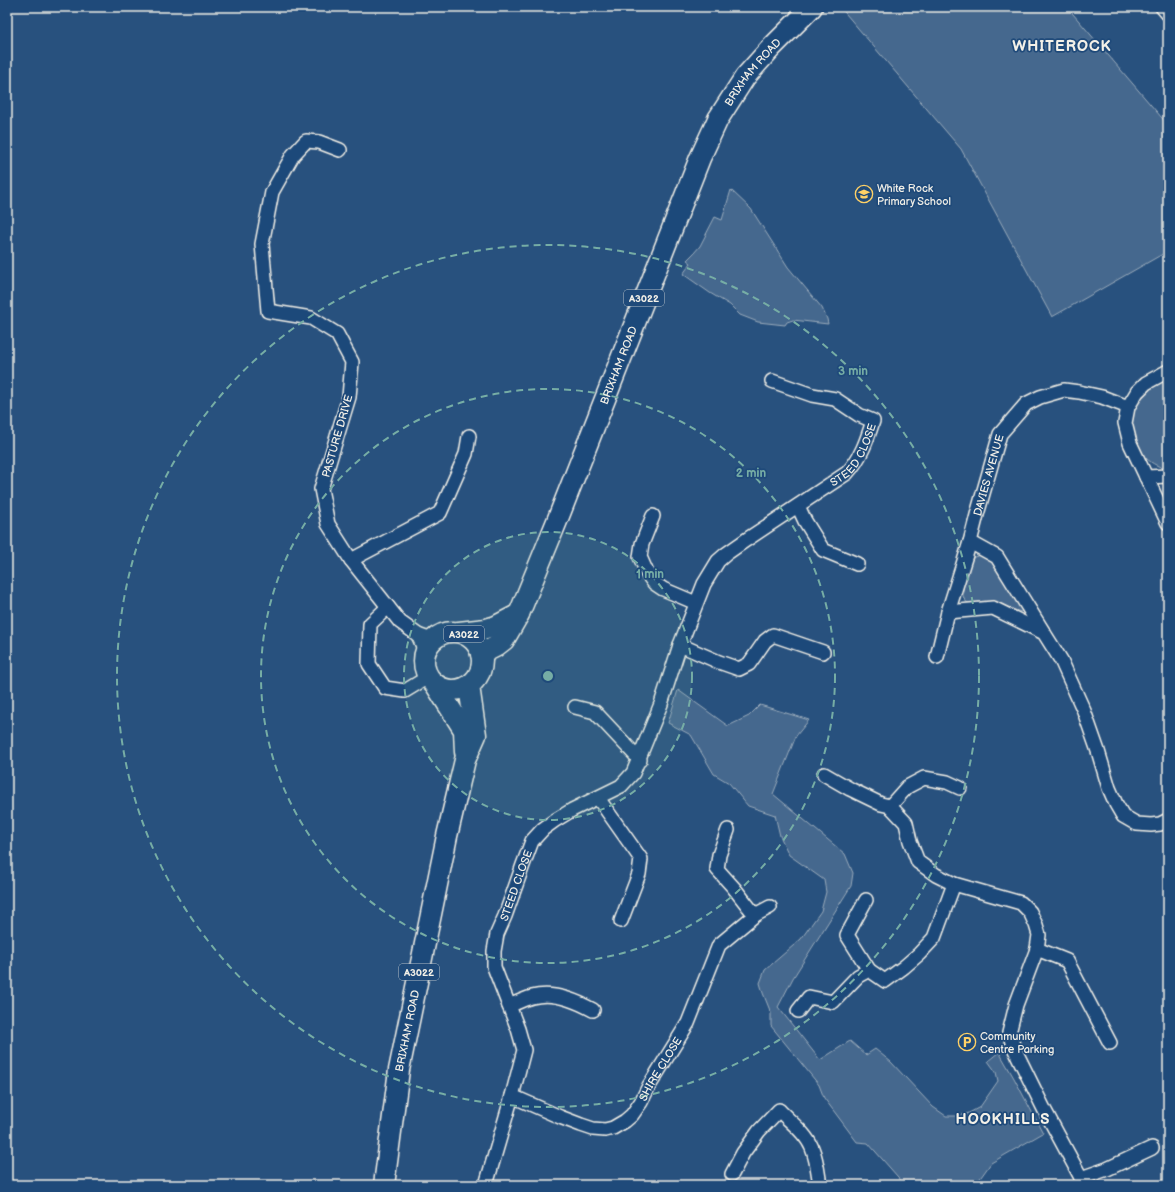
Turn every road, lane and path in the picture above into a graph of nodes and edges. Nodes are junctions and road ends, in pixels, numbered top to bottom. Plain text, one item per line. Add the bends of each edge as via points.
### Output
1 (812, 7) edge
2 (1162, 7) edge
3 (1168, 14) edge
4 (340, 150) dead end
5 (1168, 371) edge
6 (772, 380) dead end
7 (1128, 407) junction
8 (469, 436) dead end
9 (1168, 476) edge
10 (1146, 478) junction
11 (798, 506) junction
12 (653, 516) dead end
13 (1168, 523) edge
14 (970, 542) junction
15 (351, 560) junction
16 (857, 564) dead end
17 (696, 603) junction
18 (388, 607) junction
19 (948, 612) junction
20 (519, 614) junction
21 (459, 632) junction
22 (1044, 633) junction
23 (425, 642) junction
24 (680, 645) junction
25 (823, 652) dead end
26 (481, 654) junction
27 (937, 658) dead end
28 (431, 681) junction
29 (469, 686) junction
30 (575, 707) dead end
31 (465, 760) junction
32 (640, 760) junction
33 (824, 774) dead end
34 (960, 788) dead end
35 (598, 798) junction
36 (890, 806) junction
37 (1168, 820) edge
38 (728, 830) dead end
39 (954, 884) junction
40 (866, 900) dead end
41 (770, 907) dead end
42 (755, 915) junction
43 (621, 921) dead end
44 (1037, 949) junction
45 (869, 970) junction
46 (509, 1006) junction
47 (593, 1010) dead end
48 (798, 1011) dead end
49 (1110, 1043) dead end
50 (512, 1096) junction
51 (1152, 1148) dead end
52 (732, 1174) dead end
53 (1083, 1182) edge
54 (384, 1185) edge
55 (486, 1185) edge
56 (820, 1185) edge

1 - 20 main road, BRIXHAM ROAD / A3022 via 746,77 718,120 700,158
2 - 3 street
4 - 15 street, PASTURE DRIVE via 319,142 306,141 293,155 272,192 262,244 268,311 311,318 337,334 352,362 349,396 321,489 328,524
5 - 7 street via 1146,382
6 - 11 street, STEED CLOSE via 812,395 835,399 873,421 864,447 853,466
7 - 10 street via 1125,423 1130,443
7 - 14 street, DAVIES AVENUE via 1080,392 1064,390 1026,404 1000,434
8 - 15 street via 466,454 440,513
9 - 10 street
10 - 13 street
11 - 16 street via 823,550
11 - 17 street, STEED CLOSE via 718,561
12 - 17 street via 642,544 640,557 648,575 663,589
14 - 19 street, DAVIES AVENUE
14 - 22 street via 997,557
15 - 18 street, PASTURE DRIVE
17 - 24 street, STEED CLOSE
18 - 23 street, PASTURE DRIVE via 400,622
18 - 28 street via 370,624 369,664 385,688 405,691
19 - 22 street via 992,608
19 - 27 street, DAVIES AVENUE
20 - 21 main road, A3022 via 486,629
20 - 26 main road, BRIXHAM ROAD / A3022 via 504,640
21 - 23 main road, A3022 via 444,633
21 - 26 main road, A3022 via 471,638
22 - 37 street via 1061,660 1084,711 1109,788 1123,816 1137,824 1160,824
23 - 28 main road, BRIXHAM ROAD / A3022 via 424,663
24 - 25 street via 739,668 749,664 765,641 773,635
24 - 32 street, STEED CLOSE
26 - 29 main road, A3022 via 480,672
28 - 29 main road via 448,690
28 - 31 main road, BRIXHAM ROAD / A3022 via 464,730
29 - 31 main road, BRIXHAM ROAD / A3022 via 476,735
30 - 32 street via 596,712
31 - 54 main road, BRIXHAM ROAD / A3022 via 399,1070
32 - 35 street, STEED CLOSE via 633,773 621,786
33 - 36 street via 850,789
34 - 36 street via 947,782 924,778 907,787
35 - 43 street via 641,859 640,874
35 - 46 street, STEED CLOSE via 572,810 543,829 532,842 522,865 497,934 494,951 494,967
36 - 39 street via 906,822 918,862
38 - 42 street via 717,869
39 - 44 street via 1021,903 1030,912 1036,924 1039,935
39 - 45 street via 934,938 919,954 885,981
40 - 45 street via 847,935
41 - 42 street, SHIRE CLOSE
42 - 50 street, SHIRE CLOSE via 719,945 688,1023 641,1102 626,1121 605,1130 593,1128
44 - 49 street via 1067,961
44 - 53 street via 1016,1005 1009,1033 1044,1109
45 - 48 street via 858,976 833,1002 809,997
46 - 47 street via 533,996 550,995 567,998
46 - 50 street, STEED CLOSE via 524,1050
50 - 55 street, STEED CLOSE
51 - 53 street
52 - 56 street via 759,1131 779,1110 803,1134 812,1148

